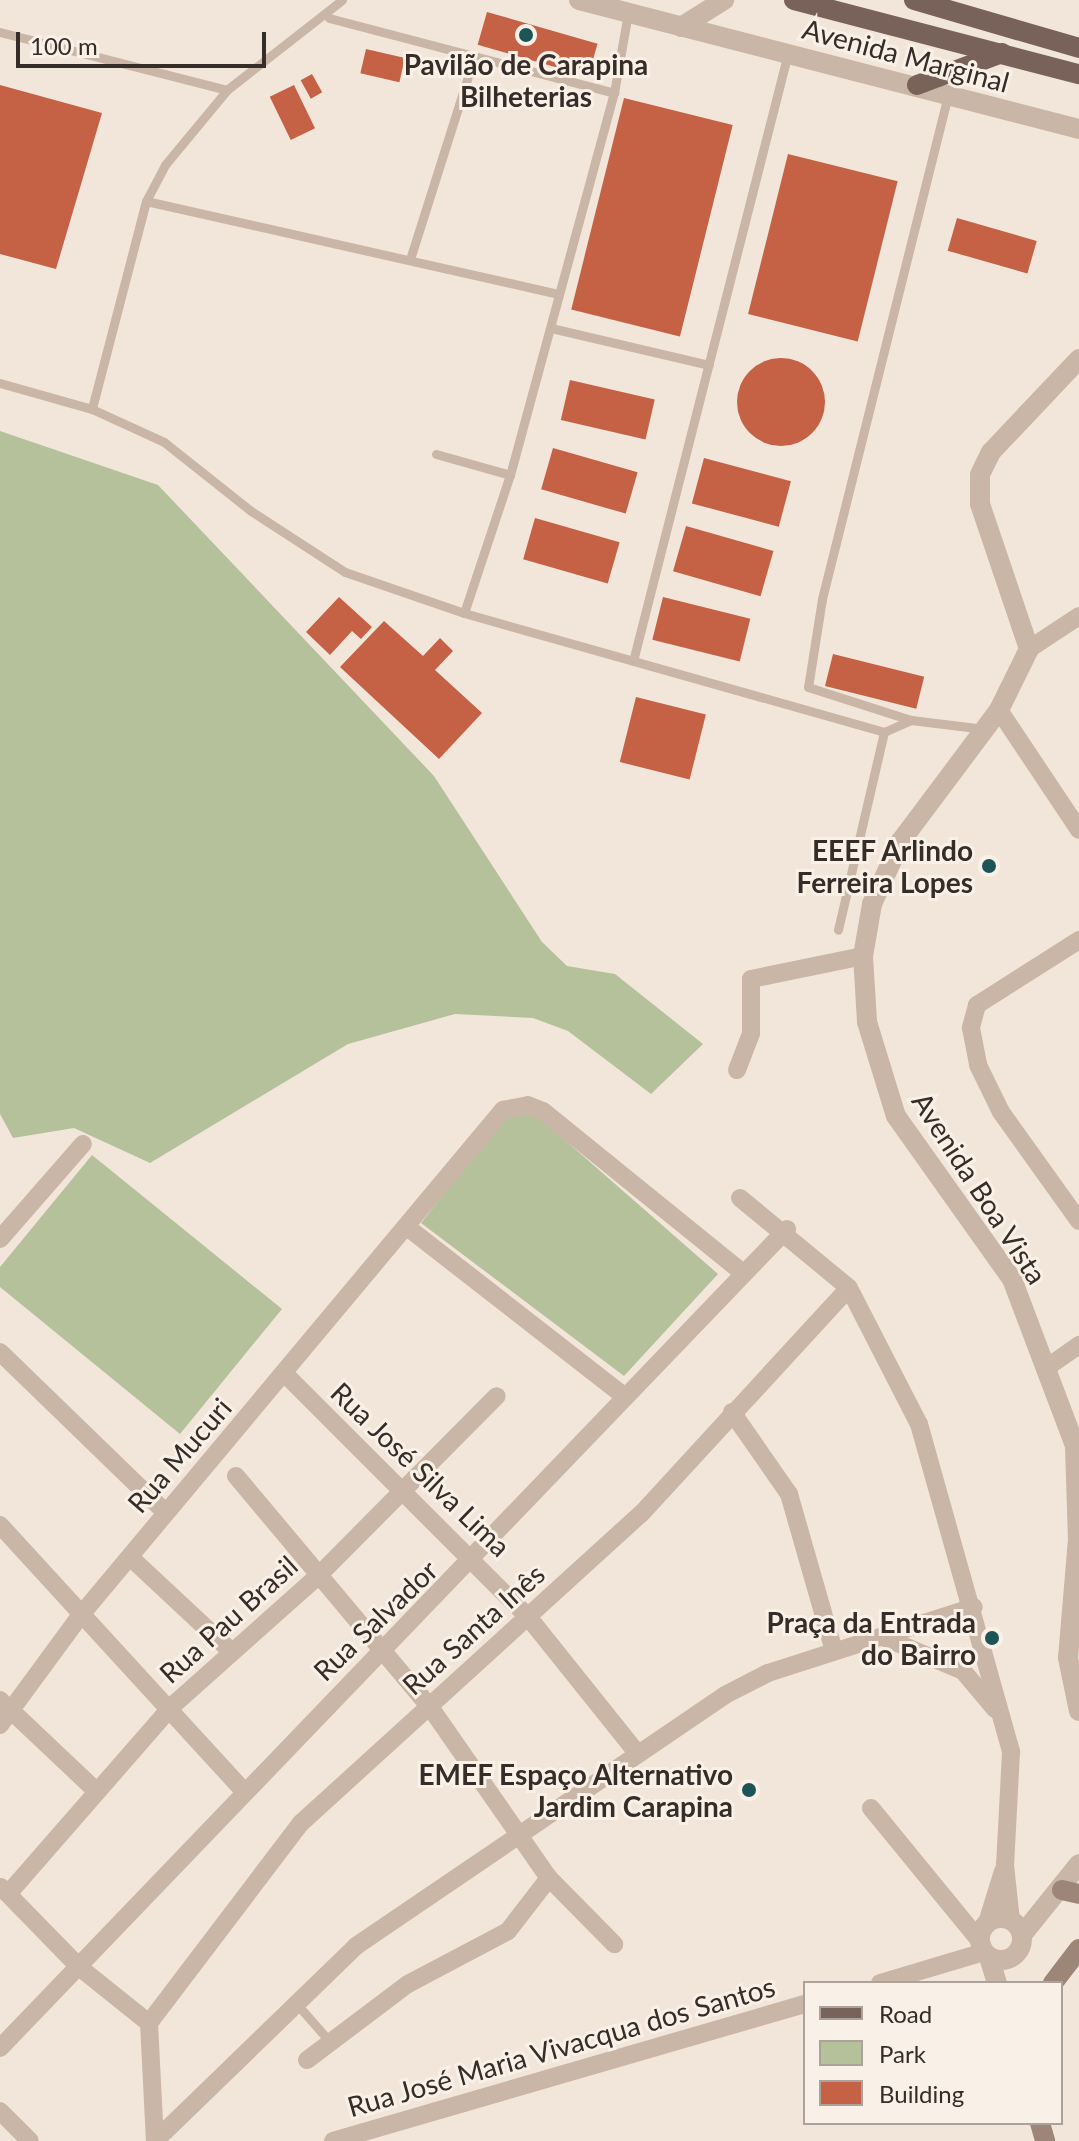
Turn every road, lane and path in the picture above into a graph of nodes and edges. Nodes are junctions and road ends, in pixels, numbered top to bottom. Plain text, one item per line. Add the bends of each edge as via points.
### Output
1 (342, 0) edge
2 (579, 0) edge
3 (724, 0) edge
4 (794, 0) edge
5 (914, 0) edge
6 (628, 13) junction
7 (329, 18) junction
8 (681, 27) junction
9 (0, 32) edge
10 (1079, 48) edge
11 (788, 53) junction
12 (1002, 53) junction
13 (474, 57) junction
14 (1079, 74) edge
15 (917, 85) junction
16 (227, 90) junction
17 (614, 93) junction
18 (948, 95) junction
19 (1079, 129) edge
20 (146, 201) junction
21 (411, 256) junction
22 (558, 294) junction
23 (551, 328) junction
24 (1079, 359) edge
25 (709, 365) junction
26 (0, 383) edge
27 (92, 409) junction
28 (436, 454) dead end
29 (510, 475) junction
30 (464, 613) junction
31 (1079, 616) edge
32 (1029, 649) junction
33 (633, 661) junction
34 (999, 710) junction
35 (911, 720) junction
36 (984, 729) junction
37 (884, 732) junction
38 (1079, 796) edge
39 (1063, 807) junction
40 (1079, 830) edge
41 (838, 930) dead end
42 (1079, 940) edge
43 (863, 956) junction
44 (737, 1070) dead end
45 (83, 1144) dead end
46 (740, 1198) dead end
47 (1079, 1221) edge
48 (407, 1227) junction
49 (787, 1229) junction
50 (0, 1239) edge
51 (743, 1273) junction
52 (849, 1288) junction
53 (1079, 1345) edge
54 (0, 1352) edge
55 (1049, 1366) junction
56 (285, 1374) junction
57 (623, 1395) junction
58 (497, 1396) dead end
59 (732, 1412) junction
60 (1072, 1418) edge
61 (236, 1476) dead end
62 (400, 1493) junction
63 (165, 1512) junction
64 (0, 1525) edge
65 (130, 1557) junction
66 (473, 1563) junction
67 (319, 1575) junction
68 (974, 1607) junction
69 (80, 1616) junction
70 (529, 1618) junction
71 (883, 1637) junction
72 (383, 1650) junction
73 (834, 1651) junction
74 (232, 1652) junction
75 (171, 1707) junction
76 (430, 1707) junction
77 (1079, 1711) edge
78 (4, 1712) edge
79 (1003, 1721) junction
80 (638, 1754) junction
81 (94, 1789) junction
82 (243, 1790) junction
83 (871, 1808) dead end
84 (518, 1833) junction
85 (1079, 1864) edge
86 (1005, 1865) junction
87 (549, 1878) junction
88 (4, 1890) edge
89 (1070, 1892) edge
90 (1016, 1927) junction
91 (985, 1943) junction
92 (614, 1944) dead end
93 (1079, 1949) edge
94 (79, 1967) junction
95 (885, 1981) edge
96 (996, 1981) edge
97 (1055, 1981) edge
98 (295, 2002) junction
99 (803, 2005) edge
100 (149, 2023) junction
101 (331, 2043) junction
102 (0, 2048) edge
103 (307, 2060) dead end
104 (0, 2111) edge
105 (30, 2141) edge
106 (155, 2141) edge
107 (333, 2141) edge

1 - 7 lane
2 - 6 street, Avenida Marginal
3 - 8 street
4 - 12 main road
5 - 10 main road
6 - 8 street, Avenida Marginal
6 - 17 lane
7 - 13 lane
7 - 16 lane
8 - 11 street, Avenida Marginal
9 - 16 lane
11 - 15 street, Avenida Marginal
11 - 25 lane
12 - 14 main road
12 - 15 main road
13 - 17 lane
13 - 21 lane
15 - 18 street, Avenida Marginal
16 - 20 lane via 183,140
17 - 22 lane
18 - 19 street, Avenida Marginal
18 - 35 lane via 822,599 808,687
20 - 21 lane
20 - 27 lane
21 - 22 lane
22 - 23 lane
23 - 25 lane
23 - 29 lane
24 - 32 street via 991,452 980,475 980,504
25 - 33 lane
26 - 27 lane
27 - 30 lane via 164,442 251,511 345,572
28 - 29 lane
29 - 30 lane
30 - 33 lane
31 - 32 street
32 - 34 street, Avenida Boa Vista
33 - 37 lane
34 - 36 street, Avenida Boa Vista
34 - 39 street
35 - 36 lane
35 - 37 lane
36 - 43 street, Avenida Boa Vista via 901,841 872,904
37 - 41 lane
38 - 39 street
39 - 40 street
42 - 47 street via 977,1005 971,1028 978,1065 1001,1112
43 - 44 street via 751,979 751,1033
43 - 55 street, Avenida Boa Vista via 867,1022 896,1116 1012,1279
45 - 50 street
46 - 49 street
48 - 51 street, Rua Mucuri via 475,1135 503,1110 528,1105
48 - 56 street, Rua Mucuri
48 - 57 street
49 - 51 street, Rua Salvador
49 - 52 street
51 - 57 street, Rua Salvador
52 - 59 street, Rua Santa Inês
52 - 68 street via 919,1424
53 - 55 street
54 - 63 street
55 - 60 street, Avenida Boa Vista
56 - 62 street, Rua José Silva Lima
56 - 63 street, Rua Mucuri
57 - 66 street, Rua Salvador
58 - 62 street, Rua Pau Brasil
59 - 70 street, Rua Santa Inês via 641,1514
59 - 73 street via 789,1494
60 - 77 street, Avenida Boa Vista via 1078,1479 1068,1626
61 - 67 street
62 - 66 street, Rua José Silva Lima
62 - 67 street, Rua Pau Brasil
63 - 65 street, Rua Mucuri
64 - 69 street
65 - 69 street, Rua Mucuri
65 - 74 street
66 - 70 street, Rua José Silva Lima
66 - 72 street, Rua Salvador
67 - 72 street
67 - 74 street, Rua Pau Brasil
68 - 71 street
68 - 79 street
69 - 75 street
69 - 78 street, Rua Mucuri
70 - 76 street, Rua Santa Inês
70 - 80 street, Rua José Silva Lima
71 - 73 street
71 - 79 street via 963,1671
72 - 76 street
72 - 82 street, Rua Salvador
73 - 80 street via 725,1695
74 - 75 street, Rua Pau Brasil
75 - 81 street, Rua Pau Brasil
75 - 82 street
76 - 84 street
76 - 100 street, Rua Santa Inês via 301,1823
78 - 81 street
79 - 86 street via 1013,1793
80 - 84 street
81 - 88 street, Rua Pau Brasil
82 - 94 street, Rua Salvador
83 - 91 street
84 - 87 street
84 - 98 street via 356,1946
85 - 89 street
86 - 90 street
86 - 91 street
87 - 92 street
87 - 101 street via 508,1931 408,1984
88 - 94 street
89 - 90 street
90 - 91 street
90 - 91 street via 1013,1957
91 - 95 street
91 - 96 street
93 - 97 main road
94 - 100 street
94 - 102 street, Rua Salvador
98 - 101 lane
98 - 106 street
99 - 107 street, Rua José Maria Vivacqua dos Santos
100 - 106 street
101 - 103 street
104 - 105 street

